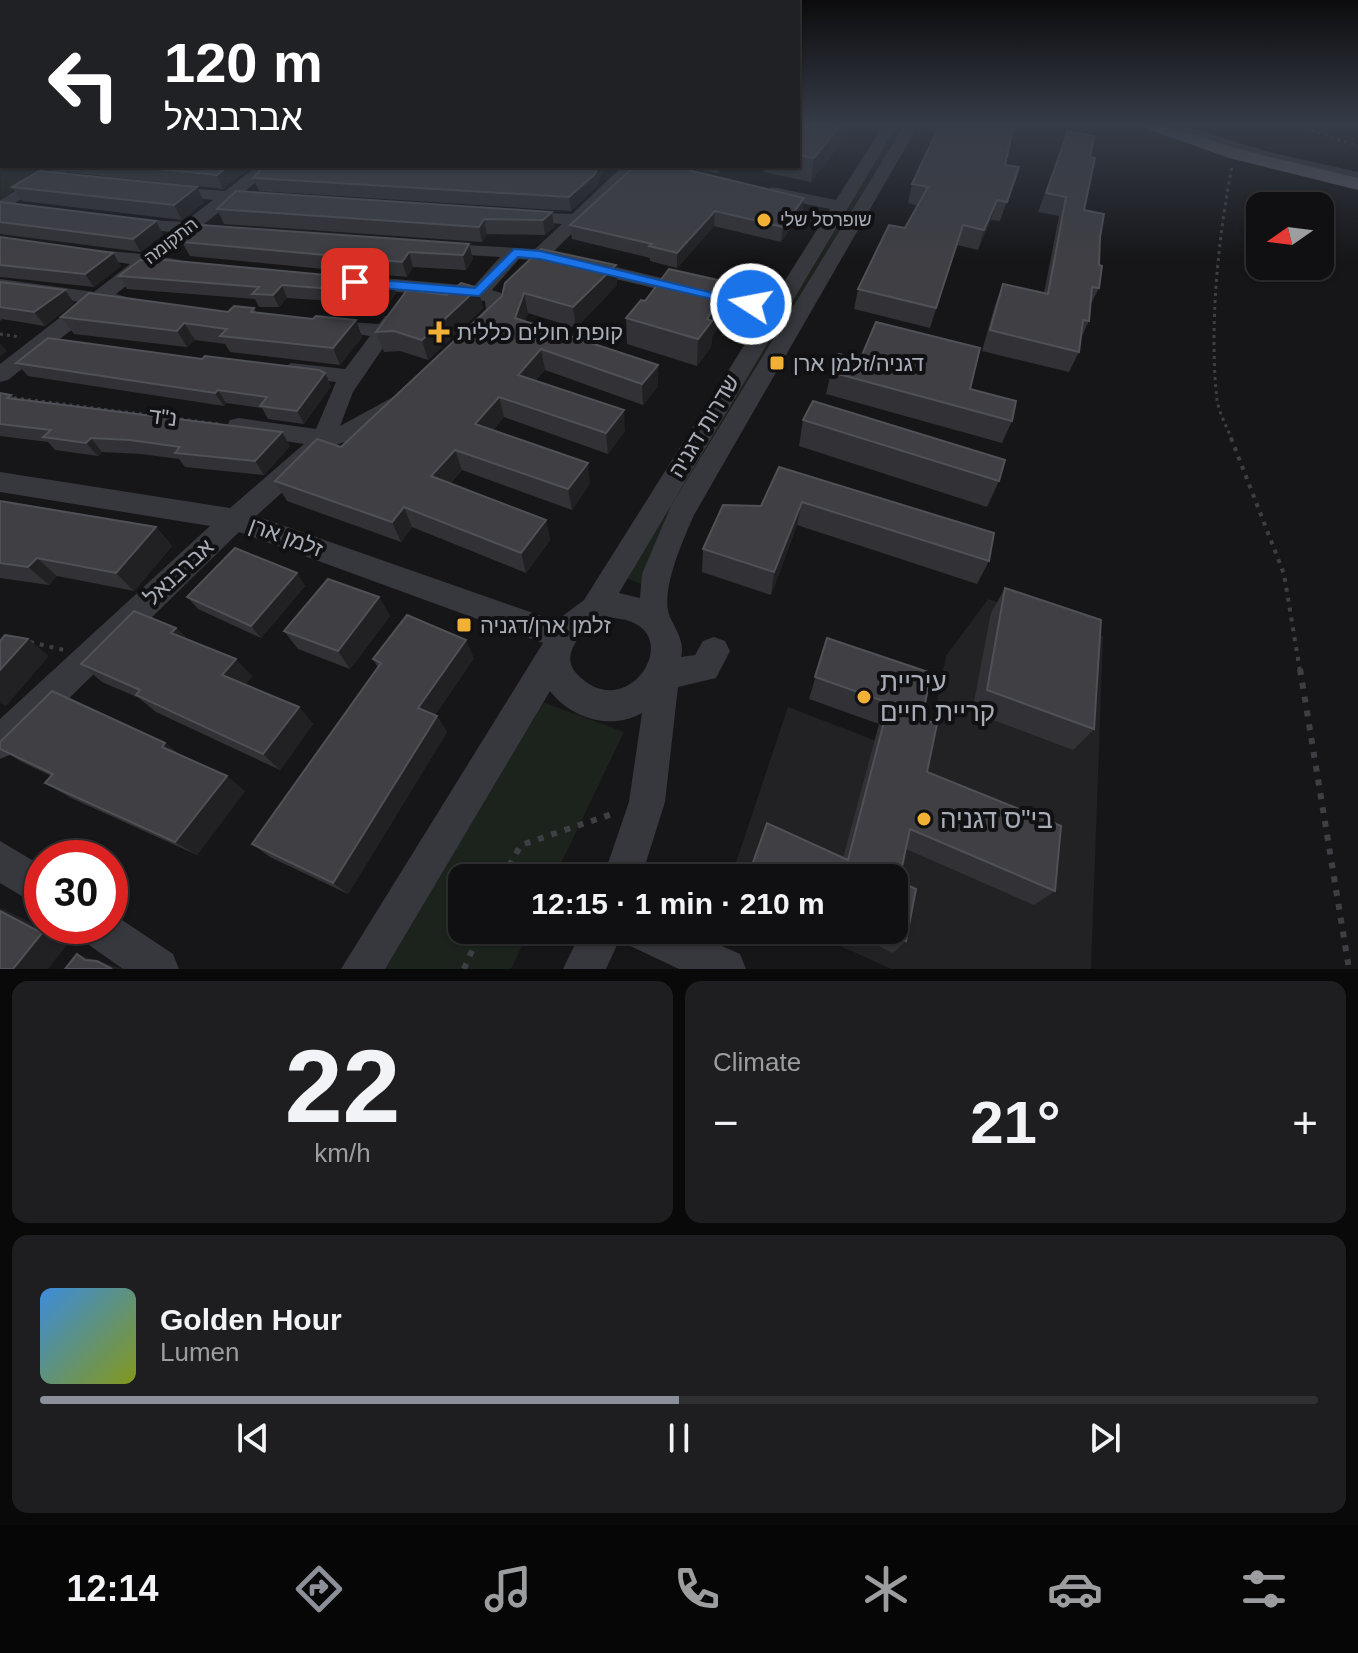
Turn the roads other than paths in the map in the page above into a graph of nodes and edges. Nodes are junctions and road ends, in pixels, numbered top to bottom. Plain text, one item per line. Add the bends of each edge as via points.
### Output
1 (64, 169) edge
2 (263, 169) edge
3 (629, 169) edge
4 (862, 169) edge
5 (885, 169) edge
6 (1298, 169) edge
7 (1323, 169) edge
8 (1358, 177) edge
9 (49, 178) junction
10 (79, 181) edge
11 (1358, 184) edge
12 (750, 188) edge
13 (153, 189) edge
14 (227, 197) junction
15 (291, 201) edge
16 (839, 206) junction
17 (0, 207) edge
18 (31, 210) edge
19 (497, 215) edge
20 (109, 220) edge
21 (576, 220) junction
22 (187, 229) junction
23 (249, 234) edge
24 (421, 246) edge
25 (58, 249) edge
26 (514, 253) junction
27 (540, 255) junction
28 (146, 261) junction
29 (193, 266) edge
30 (335, 280) edge
31 (0, 285) edge
32 (414, 288) junction
33 (479, 292) junction
34 (99, 298) junction
35 (144, 303) edge
36 (778, 304) junction
37 (310, 322) edge
38 (385, 331) junction
39 (45, 340) junction
40 (465, 342) edge
41 (75, 344) edge
42 (275, 368) edge
43 (0, 375) edge
44 (352, 377) junction
45 (415, 389) edge
46 (239, 426) edge
47 (326, 439) junction
48 (0, 482) edge
49 (235, 519) junction
50 (595, 607) junction
51 (654, 619) junction
52 (557, 645) junction
53 (714, 651) dead end
54 (663, 675) junction
55 (0, 742) edge
56 (0, 860) edge
57 (627, 864) edge
58 (24, 877) edge
59 (122, 944) edge
60 (596, 944) edge
61 (671, 944) edge
62 (158, 969) edge
63 (362, 969) edge
64 (584, 969) edge
65 (725, 969) edge

1 - 9 street
2 - 14 street, התקומה
3 - 21 street
4 - 16 street, שדרות דגניה
5 - 51 street, שדרות דגניה via 681,513 656,574
6 - 11 main road
7 - 8 street
9 - 10 street
9 - 17 street
12 - 16 street
13 - 14 street
14 - 15 street
14 - 22 street, התקומה
16 - 36 street, שדרות דגניה
17 - 18 street
19 - 21 street
20 - 22 street
21 - 27 street
22 - 23 street
22 - 28 street, התקומה
24 - 26 street
25 - 28 street
26 - 27 street
26 - 33 street
27 - 36 street via 733,301
28 - 29 street
28 - 34 street, התקומה
30 - 32 street
31 - 34 street
32 - 33 street
32 - 38 street
33 - 40 street via 494,297 497,310
34 - 35 street
34 - 39 street, התקומה
36 - 50 street, שדרות דגניה
37 - 38 street
38 - 44 street
39 - 41 street
39 - 43 street, התקומה
42 - 44 street
44 - 47 street via 328,421
45 - 47 street, אברבנאל via 378,417
46 - 47 street
47 - 49 street, אברבנאל
48 - 49 street, זלמן ארן
49 - 52 street, זלמן ארן
49 - 55 street, אברבנאל
50 - 51 street via 627,605
50 - 52 street, שדרות דגניה via 568,624
51 - 54 street, שדרות דגניה via 668,645
52 - 54 street via 557,672 565,687 597,705 636,700
52 - 63 street, שדרות דגניה
53 - 54 street via 705,668
54 - 57 street, שדרות דגניה via 647,802
56 - 58 street
59 - 62 street
60 - 64 street
61 - 65 street

